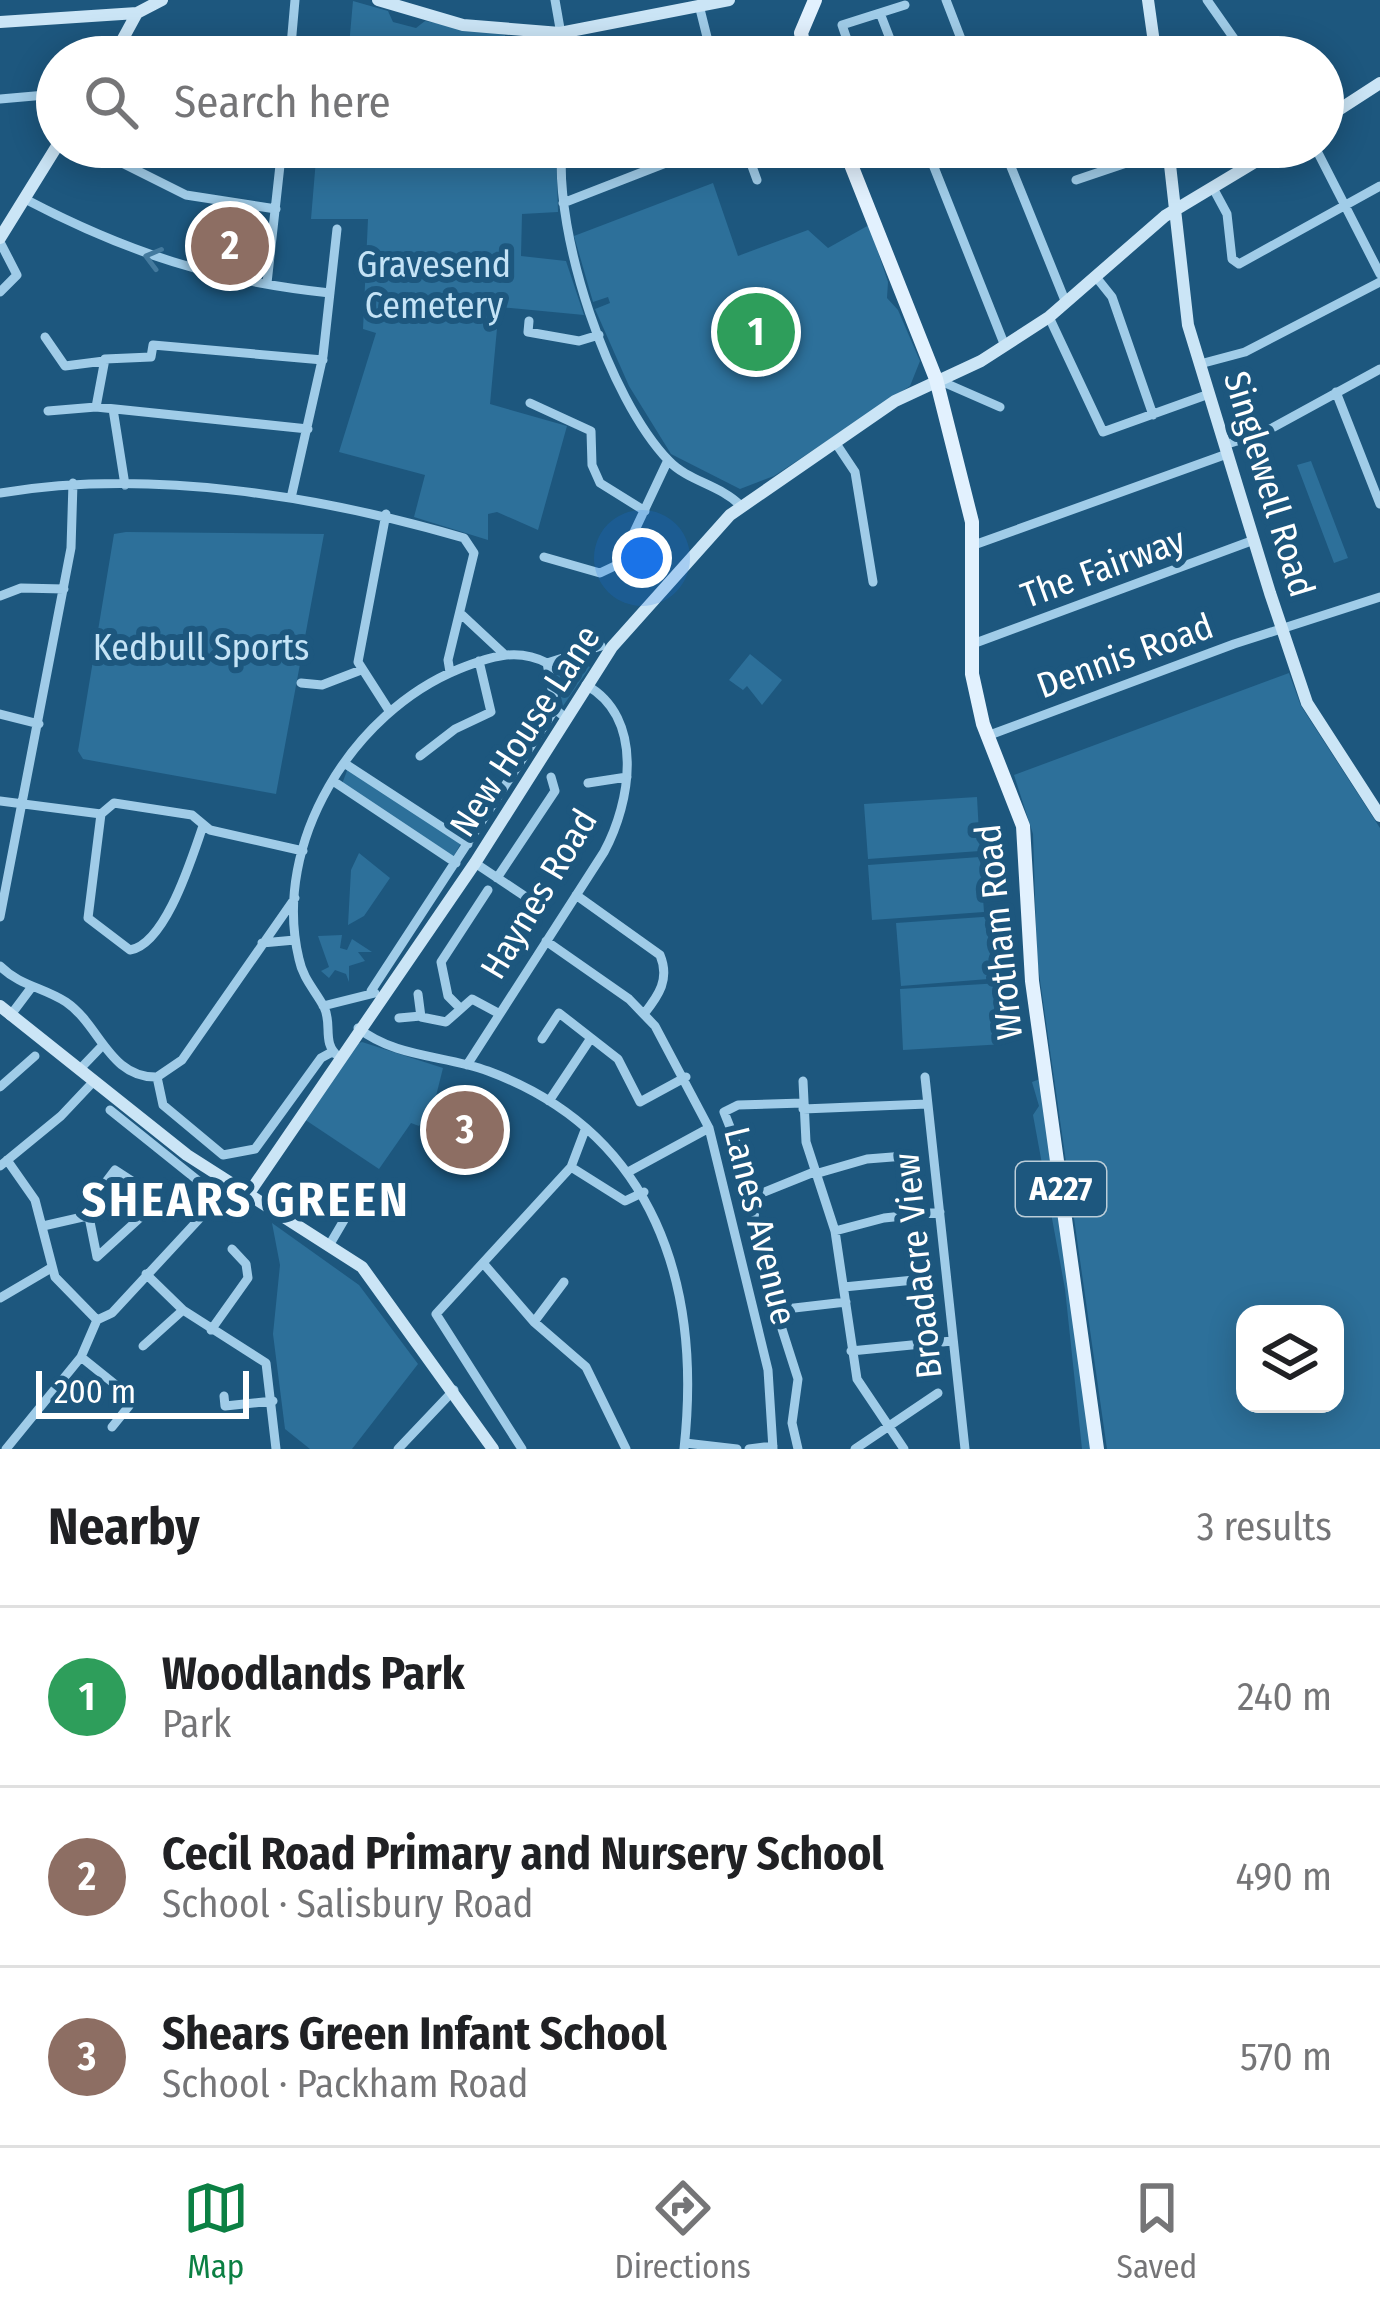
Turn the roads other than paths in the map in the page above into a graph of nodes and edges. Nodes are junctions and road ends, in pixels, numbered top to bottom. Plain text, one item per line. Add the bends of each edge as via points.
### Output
1 (162, 0) edge
2 (295, 0) edge
3 (555, 0) edge
4 (723, 0) edge
5 (946, 0) edge
6 (1148, 0) edge
7 (1208, 0) edge
8 (385, 1) edge
9 (812, 3) edge
10 (900, 4) edge
11 (699, 5) junction
12 (137, 13) junction
13 (880, 14) junction
14 (0, 22) edge
15 (560, 32) junction
16 (124, 36) edge
17 (292, 36) edge
18 (561, 36) edge
19 (707, 36) edge
20 (800, 36) edge
21 (846, 36) edge
22 (889, 36) edge
23 (960, 36) edge
24 (1153, 36) edge
25 (1233, 36) edge
26 (1380, 83) edge
27 (36, 96) edge
28 (0, 99) edge
29 (1344, 106) edge
30 (44, 168) edge
31 (132, 168) edge
32 (280, 168) edge
33 (562, 168) edge
34 (653, 168) edge
35 (753, 168) edge
36 (854, 168) edge
37 (934, 168) edge
38 (1012, 168) edge
39 (1110, 168) edge
40 (1171, 168) edge
41 (1246, 168) edge
42 (1325, 168) edge
43 (757, 180) dead end
44 (1076, 180) dead end
45 (1380, 186) edge
46 (1214, 188) junction
47 (25, 199) junction
48 (563, 203) junction
49 (1177, 207) junction
50 (276, 208) junction
51 (1344, 209) junction
52 (337, 229) dead end
53 (1, 236) edge
54 (1096, 278) junction
55 (1380, 278) edge
56 (267, 284) junction
57 (0, 292) edge
58 (330, 293) junction
59 (1067, 304) junction
60 (1049, 317) junction
61 (599, 335) junction
62 (45, 337) dead end
63 (1005, 346) junction
64 (526, 347) dead end
65 (323, 360) junction
66 (104, 361) junction
67 (1200, 364) junction
68 (1380, 369) edge
69 (936, 379) junction
70 (1336, 392) junction
71 (1209, 394) junction
72 (530, 403) dead end
73 (96, 407) junction
74 (1000, 407) dead end
75 (113, 409) junction
76 (48, 411) dead end
77 (1154, 415) junction
78 (308, 429) junction
79 (835, 442) junction
80 (1226, 450) junction
81 (668, 460) junction
82 (73, 483) junction
83 (125, 485) junction
84 (0, 493) edge
85 (291, 498) junction
86 (1380, 504) edge
87 (740, 505) junction
88 (645, 511) junction
89 (386, 514) junction
90 (1254, 541) junction
91 (974, 545) junction
92 (544, 557) dead end
93 (873, 582) dead end
94 (64, 589) junction
95 (0, 596) edge
96 (1380, 598) edge
97 (460, 613) junction
98 (1282, 628) junction
99 (970, 645) junction
100 (601, 646) dead end
101 (504, 654) junction
102 (479, 661) junction
103 (547, 663) junction
104 (361, 670) junction
105 (450, 672) junction
106 (301, 683) dead end
107 (586, 686) junction
108 (390, 712) junction
109 (560, 713) junction
110 (0, 714) edge
111 (39, 724) junction
112 (987, 736) junction
113 (420, 756) dead end
114 (344, 763) junction
115 (551, 777) dead end
116 (627, 777) junction
117 (333, 781) junction
118 (588, 783) dead end
119 (0, 800) edge
120 (25, 804) junction
121 (101, 814) junction
122 (1380, 816) edge
123 (203, 826) junction
124 (468, 844) junction
125 (303, 851) junction
126 (456, 863) junction
127 (475, 863) junction
128 (496, 878) junction
129 (488, 890) dead end
130 (576, 896) junction
131 (295, 898) junction
132 (532, 901) dead end
133 (0, 916) edge
134 (296, 940) junction
135 (546, 941) junction
136 (262, 943) junction
137 (0, 966) edge
138 (31, 988) junction
139 (418, 994) dead end
140 (323, 1006) junction
141 (458, 1006) junction
142 (5, 1011) edge
143 (498, 1013) junction
144 (644, 1014) junction
145 (421, 1016) junction
146 (399, 1018) dead end
147 (358, 1028) junction
148 (591, 1038) junction
149 (542, 1039) dead end
150 (101, 1046) junction
151 (335, 1054) junction
152 (34, 1056) dead end
153 (467, 1065) junction
154 (79, 1070) junction
155 (157, 1076) junction
156 (686, 1077) junction
157 (925, 1077) dead end
158 (94, 1081) junction
159 (803, 1081) dead end
160 (0, 1087) edge
161 (549, 1101) junction
162 (927, 1104) junction
163 (803, 1106) junction
164 (110, 1110) dead end
165 (710, 1128) junction
166 (586, 1130) junction
167 (905, 1156) dead end
168 (183, 1161) junction
169 (4, 1163) edge
170 (571, 1167) junction
171 (630, 1171) junction
172 (815, 1173) junction
173 (350, 1184) dead end
174 (644, 1192) junction
175 (757, 1195) junction
176 (247, 1196) junction
177 (940, 1212) junction
178 (87, 1216) junction
179 (43, 1226) junction
180 (835, 1231) junction
181 (330, 1244) junction
182 (232, 1250) dead end
183 (483, 1264) junction
184 (51, 1268) junction
185 (146, 1274) junction
186 (914, 1280) dead end
187 (565, 1282) dead end
188 (844, 1287) junction
189 (0, 1298) edge
190 (846, 1302) junction
191 (183, 1310) junction
192 (777, 1310) junction
193 (97, 1320) junction
194 (534, 1322) junction
195 (212, 1330) junction
196 (952, 1340) junction
197 (142, 1346) dead end
198 (851, 1351) junction
199 (81, 1357) junction
200 (454, 1390) junction
201 (938, 1393) dead end
202 (273, 1401) junction
203 (222, 1403) dead end
204 (112, 1427) dead end
205 (887, 1427) junction
206 (685, 1446) edge
207 (773, 1447) edge
208 (6, 1449) edge
209 (276, 1449) edge
210 (398, 1449) edge
211 (493, 1449) edge
212 (522, 1449) edge
213 (626, 1449) edge
214 (736, 1449) edge
215 (749, 1449) edge
216 (798, 1449) edge
217 (855, 1449) edge
218 (904, 1449) edge
219 (965, 1449) edge
220 (1097, 1449) edge

1 - 12 street
2 - 17 street
3 - 15 street
4 - 11 street
5 - 23 street
6 - 24 street
7 - 25 street
8 - 15 street via 468,26
9 - 20 main road
10 - 13 street
11 - 15 street
11 - 19 street
12 - 14 street
12 - 16 street
13 - 21 street via 842,25
13 - 22 street
15 - 18 street
26 - 29 street
27 - 28 street
30 - 47 street
31 - 50 street via 192,197
32 - 50 street
33 - 48 street
34 - 48 street
35 - 43 street
36 - 69 main road, Wrotham Road / A227
37 - 63 street
38 - 59 street
39 - 44 street
40 - 49 street, Singlewell Road
41 - 46 street, New House Lane
42 - 51 street
45 - 51 street
46 - 49 street, New House Lane
46 - 51 street via 1239,264
47 - 53 street
56 -> 47 street via 134,253
48 - 61 street
49 - 54 street, New House Lane
49 - 67 street, Singlewell Road via 1182,299
50 - 56 street
51 - 55 street
52 - 58 street
53 - 57 street via 17,274
54 - 59 street, New House Lane
54 - 77 street via 1112,297
55 - 67 street via 1245,352
56 - 58 street
58 - 65 street
59 - 60 street, New House Lane
60 - 63 street, New House Lane
60 - 77 street via 1103,432
61 - 64 street via 579,340 529,327
61 - 81 street
62 - 66 street via 66,366
63 - 69 street, New House Lane
65 - 66 street via 154,345 150,357
65 - 78 street
66 - 73 street
67 - 71 street, Singlewell Road
68 - 70 street
69 - 74 street
69 - 79 street, New House Lane
69 - 91 main road, Wrotham Road / A227
70 - 80 street
70 - 86 street
71 - 77 street
71 - 80 street, Singlewell Road
72 - 88 street via 590,431 597,479
73 - 75 street
73 - 76 street
75 - 78 street
75 - 83 street
78 - 85 street
79 - 87 street, New House Lane
79 - 93 street via 855,472
80 - 90 street, Singlewell Road
80 - 91 street
81 - 87 street
81 - 88 street
82 - 83 street
82 - 84 street
82 - 94 street
83 - 85 street
85 - 89 street
87 - 107 street, New House Lane
88 - 92 street via 608,571
89 - 97 street via 471,543
89 - 104 street
90 - 98 street, Singlewell Road
90 - 99 street, The Fairway
91 - 99 main road, Wrotham Road / A227
94 - 95 street
94 - 111 street
96 - 98 street, Dennis Road
97 - 101 street
97 - 105 street
98 - 112 street, Dennis Road
98 - 122 street, Singlewell Road via 1306,703
99 - 112 main road, Wrotham Road / A227
100 - 103 street, New House Lane
101 - 102 street
101 - 103 street
102 - 105 street
102 - 113 street via 491,712
103 - 109 street
104 - 106 street via 322,685
104 - 108 street
105 - 108 street
107 - 109 street, New House Lane
107 - 116 street, Haynes Road via 619,719
108 - 114 street
109 - 124 street, New House Lane
109 - 127 street, New House Lane
110 - 111 street
111 - 120 street
112 - 220 main road, Wrotham Road / A227 via 1024,830 1032,981
114 - 117 street
114 - 124 street
115 - 128 street via 560,790
116 - 118 street
116 - 130 street, Haynes Road via 612,838
117 - 125 street
117 - 126 street
119 - 120 street
120 - 121 street
120 - 133 street
121 - 123 street via 120,802 192,815
121 - 123 street via 88,917 129,950 145,945 183,884
123 - 125 street
124 - 126 street, New House Lane
125 - 131 street
126 - 140 street, New House Lane via 373,992
127 - 128 street
127 - 147 street, New House Lane
128 - 132 street
129 - 141 street via 441,963
130 - 135 street, Haynes Road
130 - 144 street via 660,955 663,982
131 - 134 street
131 - 136 street
134 - 136 street
134 - 140 street via 303,974
135 - 143 street, Haynes Road
135 - 144 street, Lanes Avenue
136 - 155 street via 178,1065
137 - 138 street
138 - 142 street
138 - 150 street via 72,1006
139 - 145 street
140 - 151 street
141 - 143 street via 473,999
141 - 145 street via 444,1023
142 - 154 street
143 - 153 street, Haynes Road
144 - 156 street, Lanes Avenue
145 - 146 street
147 - 151 street, New House Lane
147 - 153 street via 393,1048
148 - 149 street via 559,1012
148 - 156 street via 625,1070 640,1102
148 - 161 street
150 - 154 street
150 - 155 street via 134,1073
151 - 155 street, New House Lane via 318,1061 255,1149 223,1155 164,1106
151 - 176 street, New House Lane
152 - 160 street
153 - 161 street
154 - 158 street
156 - 165 street, Lanes Avenue
157 - 162 street, Broadacre View
158 - 168 street
158 - 169 street
159 - 163 street
161 - 166 street
162 - 163 street
162 - 177 street, Broadacre View
163 - 172 street
163 - 175 street via 725,1110
164 - 168 street
165 - 171 street
165 - 207 street, Lanes Avenue via 767,1370
166 - 170 street
166 - 171 street
167 - 172 street
168 - 176 street
168 - 185 street via 210,1192 212,1207
169 - 179 street via 34,1196
170 - 174 street via 626,1201
170 - 183 street
171 - 174 street
172 - 175 street
172 - 180 street
173 - 181 street via 346,1192 357,1198
174 - 206 street via 678,1299
175 - 192 street via 754,1218
176 - 181 street
177 - 180 street
177 - 196 street, Broadacre View
178 - 178 street via 115,1169 154,1196 151,1209 98,1257
178 - 179 street
179 - 184 street
180 - 188 street
181 - 200 street via 384,1291
182 - 195 street via 248,1278
183 - 194 street
183 - 212 street via 444,1304 443,1332
184 - 189 street
184 - 193 street
185 - 191 street
185 - 193 street
186 - 188 street
187 - 194 street
188 - 190 street
190 - 192 street
190 - 198 street
191 - 195 street
191 - 197 street
192 - 216 street via 798,1379
193 - 199 street
194 - 213 street via 593,1378
195 - 202 street via 266,1363
196 - 198 street
196 - 219 street, Broadacre View
198 - 205 street via 860,1387
199 - 204 street via 128,1394 130,1406
199 - 208 street
200 - 210 street
200 - 211 street
201 - 205 street
202 - 203 street
202 - 209 street
205 - 217 street
205 - 218 street
206 - 214 street
207 - 215 street

